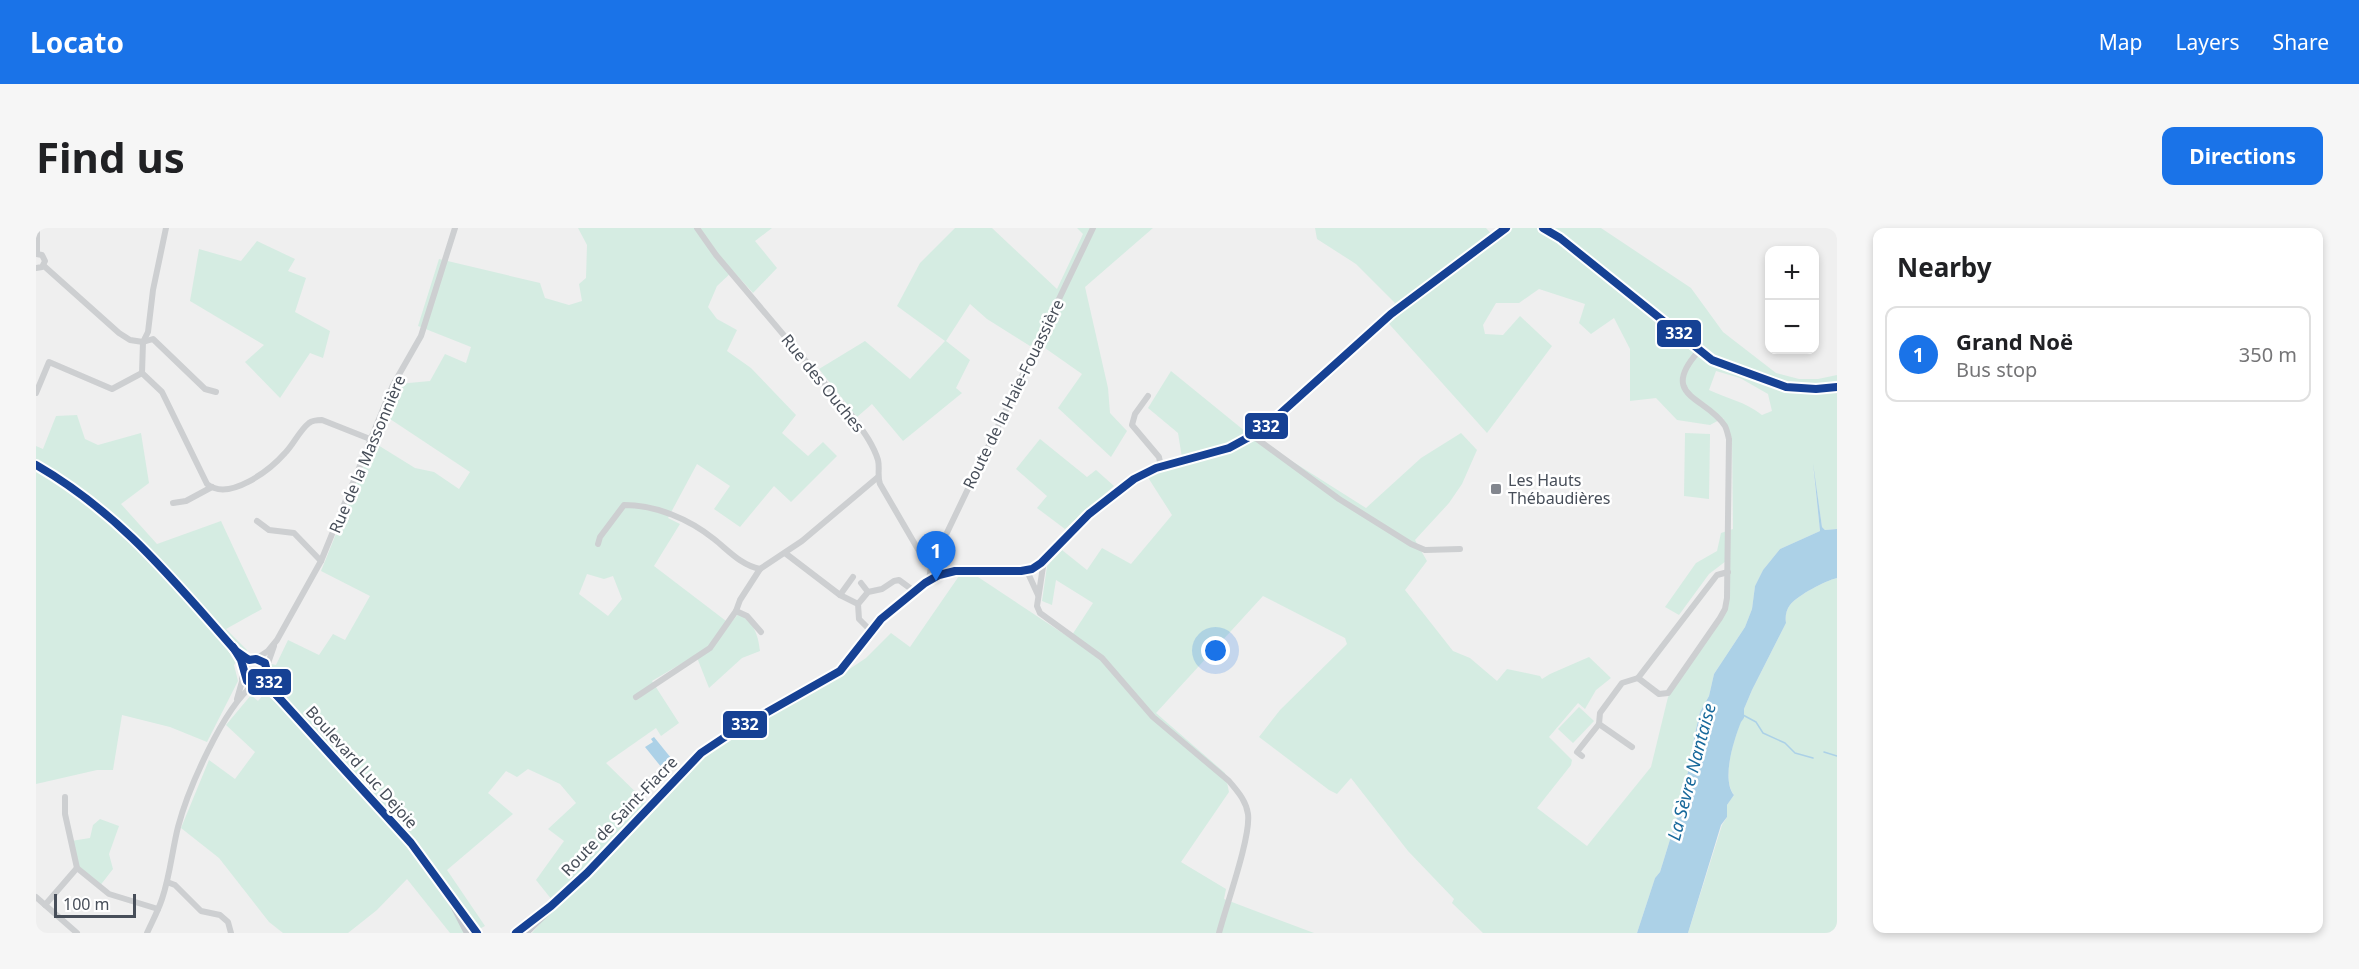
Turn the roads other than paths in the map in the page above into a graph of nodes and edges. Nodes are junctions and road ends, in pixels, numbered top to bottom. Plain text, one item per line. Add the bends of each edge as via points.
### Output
1 (37, 228) edge
2 (166, 228) edge
3 (455, 228) edge
4 (697, 228) edge
5 (1093, 228) edge
6 (1506, 228) edge
7 (1543, 228) edge
8 (37, 253) edge
9 (39, 268) edge
10 (36, 278) edge
11 (143, 342) junction
12 (1698, 352) junction
13 (142, 373) junction
14 (1837, 387) edge
15 (216, 392) dead end
16 (36, 393) edge
17 (1148, 396) dead end
18 (1253, 436) junction
19 (370, 439) junction
20 (36, 465) edge
21 (1161, 467) junction
22 (878, 477) junction
23 (210, 489) junction
24 (173, 503) dead end
25 (257, 521) dead end
26 (598, 544) dead end
27 (1460, 549) dead end
28 (785, 553) junction
29 (1044, 560) junction
30 (321, 561) junction
31 (933, 561) junction
32 (760, 568) junction
33 (1029, 570) junction
34 (1728, 572) junction
35 (939, 575) junction
36 (853, 577) dead end
37 (929, 580) junction
38 (1042, 582) junction
39 (861, 583) dead end
40 (914, 591) junction
41 (868, 592) junction
42 (840, 595) junction
43 (1038, 595) junction
44 (858, 604) junction
45 (736, 610) junction
46 (870, 630) junction
47 (760, 632) dead end
48 (277, 640) junction
49 (250, 662) junction
50 (267, 666) junction
51 (243, 678) junction
52 (1638, 678) junction
53 (261, 682) junction
54 (636, 697) dead end
55 (236, 702) junction
56 (1599, 724) junction
57 (1632, 747) dead end
58 (1582, 756) dead end
59 (65, 796) dead end
60 (77, 868) junction
61 (167, 882) junction
62 (36, 897) edge
63 (450, 897) junction
64 (45, 905) junction
65 (551, 906) junction
66 (158, 909) junction
67 (77, 933) edge
68 (147, 933) edge
69 (231, 933) edge
70 (468, 933) edge
71 (477, 933) edge
72 (516, 933) edge
73 (525, 933) edge
74 (1219, 933) edge

1 - 8 street
2 - 11 street
3 - 19 street, Rue de la Massonnière via 421,336 393,385
4 - 22 street, Rue des Ouches via 853,417 873,445 879,463
5 - 31 street, Route de la Haie-Fouassière
6 - 18 main road via 1391,314
7 - 12 main road
8 - 9 street via 44,256
9 - 10 street
9 - 11 street via 118,333
11 - 13 street
11 - 15 street via 153,339 205,389
12 - 14 main road via 1728,368 1786,387
12 - 34 street via 1685,372 1685,389 1723,424 1729,440
13 - 16 street via 112,388 49,362
13 - 23 street via 162,392
17 - 21 street via 1132,425 1159,457
18 - 21 main road via 1219,452
18 - 27 street via 1339,499 1411,544 1425,550
19 - 23 street via 315,420 268,470 233,488
19 - 30 street, Rue de la Massonnière
20 - 49 main road via 87,496 120,524
21 - 29 main road via 1134,479 1106,499
22 - 28 street
22 - 31 street, Rue des Ouches via 919,551
23 - 24 street
25 - 30 street via 269,530 294,533
26 - 32 street via 624,505 640,505 690,522 740,561
28 - 32 street
28 - 42 street
29 - 33 main road
29 - 38 street
30 - 48 street, Rue de la Massonnière
31 - 35 street
31 - 37 street, Route de la Haie-Fouassière
32 - 45 street
33 - 35 main road, Route de Saint-Fiacre via 955,571
33 - 38 street
33 - 43 street
34 - 52 street via 1717,575
34 - 52 street via 1725,609 1668,693 1659,694
35 - 37 main road, Route de Saint-Fiacre
36 - 42 street
37 - 40 main road, Route de Saint-Fiacre
38 - 43 street
39 - 41 street
40 - 41 street via 899,580
40 - 46 main road, Route de Saint-Fiacre
41 - 44 street
42 - 44 street
43 - 74 street via 1040,613 1102,658 1153,717 1229,782 1246,805 1249,826
44 - 46 street via 859,619
45 - 47 street via 747,616
45 - 54 street via 711,648
46 - 65 main road, Route de Saint-Fiacre via 840,671 701,753
48 - 49 street, Rue de la Massonnière
48 - 50 street, Rue de la Massonnière
49 - 50 main road via 262,661
49 - 51 main road
50 - 53 main road
51 - 53 main road, Boulevard Luc Dejoie
51 - 55 street
52 - 56 street via 1622,683 1600,713
53 - 55 street
53 - 63 main road, Boulevard Luc Dejoie via 271,688 411,843
55 - 61 street via 189,795 177,829
56 - 57 street
56 - 58 street via 1576,752
59 - 60 street
60 - 64 street
60 - 66 street via 109,894
61 - 66 street
61 - 69 street via 201,911 220,915 228,922
62 - 64 street
63 - 70 main road, Boulevard Luc Dejoie
63 - 71 main road, Boulevard Luc Dejoie
64 - 67 street
65 - 72 main road, Route de Saint-Fiacre
65 - 73 main road, Route de Saint-Fiacre
66 - 68 street

